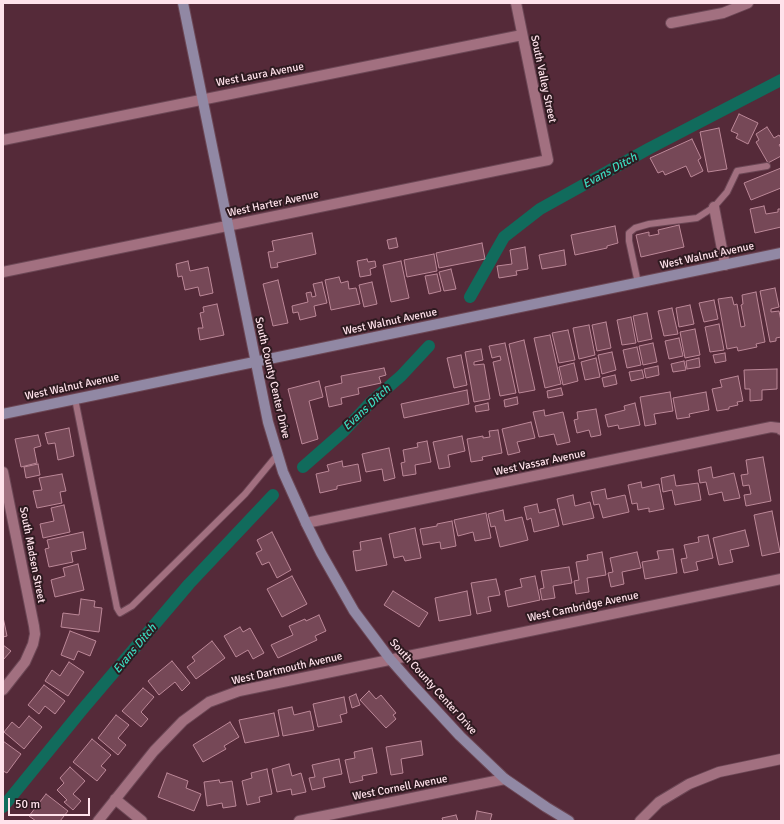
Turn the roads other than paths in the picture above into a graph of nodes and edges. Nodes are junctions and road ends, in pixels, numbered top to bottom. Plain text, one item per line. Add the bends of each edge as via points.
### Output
1 (183, 3) edge
2 (516, 3) edge
3 (748, 3) edge
4 (671, 22) dead end
5 (522, 35) junction
6 (203, 99) junction
7 (3, 140) edge
8 (548, 160) joint
9 (767, 166) dead end
10 (714, 207) junction
11 (227, 226) junction
12 (781, 253) edge
13 (725, 265) junction
14 (3, 272) edge
15 (638, 283) junction
16 (255, 362) junction
17 (75, 399) junction
18 (3, 414) edge
19 (780, 429) edge
20 (278, 454) junction
21 (3, 472) edge
22 (306, 523) junction
23 (781, 579) edge
24 (390, 659) junction
25 (3, 690) edge
26 (781, 759) edge
27 (505, 779) junction
28 (115, 799) junction
29 (98, 821) edge
30 (142, 821) edge
31 (299, 821) edge
32 (569, 821) edge
33 (640, 821) edge

1 - 6 street, South County Center Drive
2 - 5 street, South Valley Street
3 - 4 street via 723,13
5 - 6 street, West Laura Avenue
5 - 8 street, South Valley Street
6 - 7 street, West Laura Avenue
6 - 11 street, South County Center Drive
8 - 11 street, West Harter Avenue
9 - 10 lane via 737,171 728,190
10 - 13 street
10 - 15 lane via 697,218 649,224 635,228 629,233
11 - 14 street, West Harter Avenue
11 - 16 street, South County Center Drive
12 - 13 street, West Walnut Avenue
13 - 15 street, West Walnut Avenue
15 - 16 street, West Walnut Avenue
16 - 17 street, West Walnut Avenue
16 - 20 street, South County Center Drive
17 - 18 street, West Walnut Avenue
17 - 20 lane via 120,613 132,606 245,494
19 - 22 street, West Vassar Avenue via 772,427
20 - 22 street, South County Center Drive via 283,472
21 - 25 street, South Madsen Street via 35,634 25,662
22 - 24 street, South County Center Drive via 354,611
23 - 24 street, West Cambridge Avenue
24 - 27 street, South County Center Drive via 460,736
24 - 28 street, West Dartmouth Avenue via 239,691 209,702 183,721 154,751
26 - 33 street via 719,772 689,784 659,802
27 - 31 street, West Cornell Avenue
27 - 32 street, South County Center Drive
28 - 29 street, West Dartmouth Avenue
28 - 30 street

